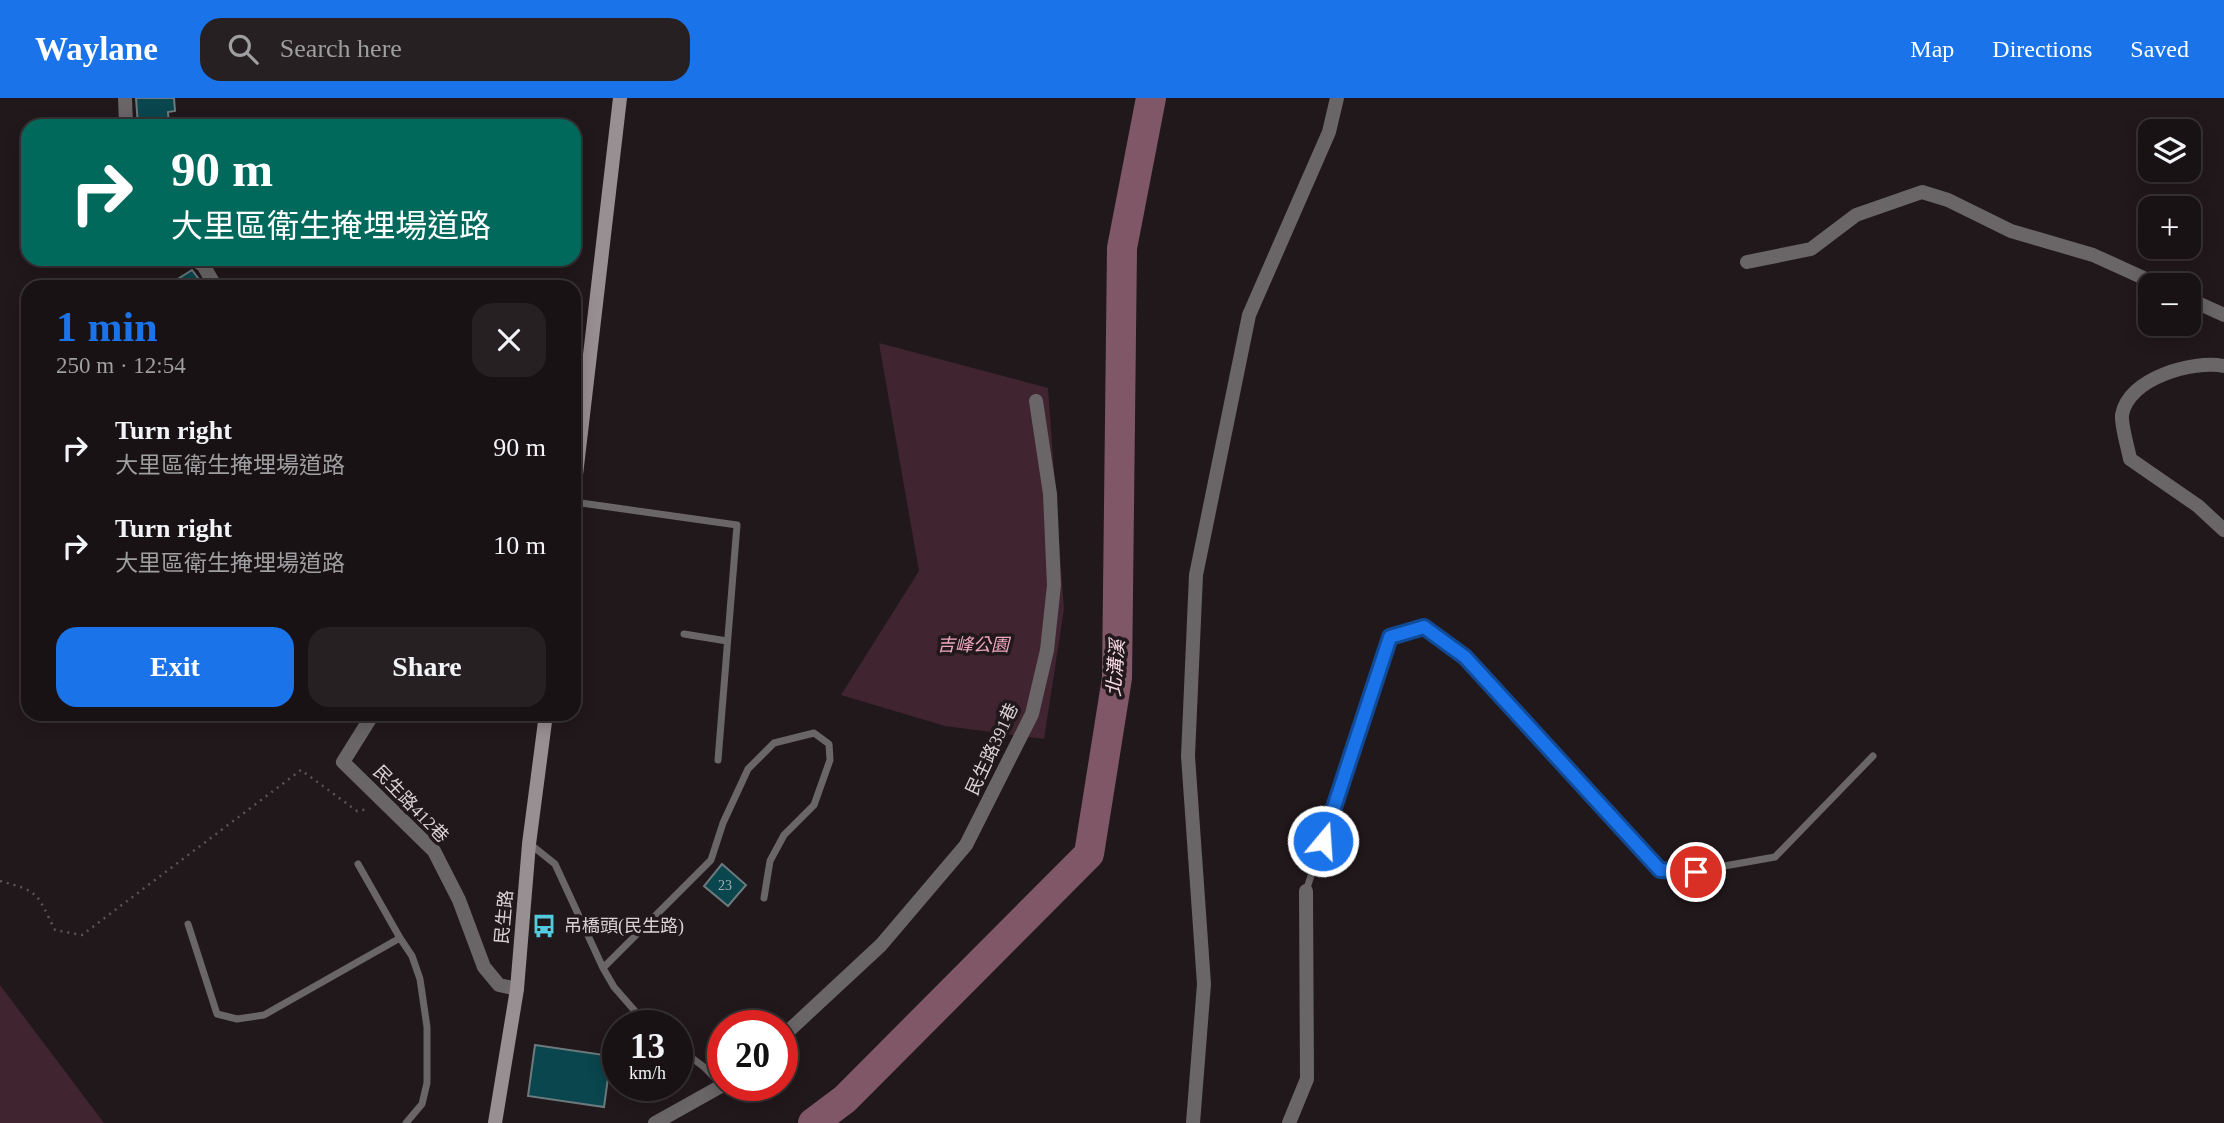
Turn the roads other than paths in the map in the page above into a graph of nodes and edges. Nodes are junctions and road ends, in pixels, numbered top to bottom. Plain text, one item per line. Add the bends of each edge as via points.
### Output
1 (125, 98) edge
2 (620, 98) edge
3 (1337, 98) edge
4 (126, 119) edge
5 (1747, 262) dead end
6 (2138, 275) edge
7 (2201, 304) edge
8 (2224, 315) edge
9 (2224, 366) edge
10 (1036, 401) dead end
11 (581, 432) edge
12 (581, 503) edge
13 (2224, 530) edge
14 (684, 634) dead end
15 (727, 642) junction
16 (369, 721) edge
17 (545, 721) edge
18 (1873, 756) dead end
19 (718, 760) dead end
20 (530, 844) junction
21 (359, 864) dead end
22 (1306, 891) joint
23 (764, 898) dead end
24 (188, 924) dead end
25 (400, 939) junction
26 (603, 968) junction
27 (517, 989) junction
28 (634, 1010) edge
29 (798, 1022) edge
30 (693, 1059) edge
31 (707, 1070) edge
32 (707, 1094) edge
33 (405, 1123) edge
34 (495, 1123) edge
35 (655, 1123) edge
36 (1193, 1123) edge
37 (1289, 1123) edge

1 - 4 street
2 - 11 street
3 - 36 street via 1329,132 1249,314 1196,575 1188,756 1204,984
5 - 6 street via 1811,249 1856,215 1922,192 2011,231 2093,255
7 - 8 street
9 - 13 street via 2194,366 2152,379 2136,389 2122,415 2130,459
10 - 29 street, 民生路391巷 via 1050,494 1054,585 1047,650 1032,715 967,845 881,946
12 - 15 lane via 737,525
14 - 15 lane
15 - 19 lane
16 - 27 street, 民生路412巷 via 343,762 434,852 459,900 484,967 499,985
17 - 20 street, 民生路
18 - 22 lane via 1775,857 1696,872 1660,870 1465,657 1424,627 1390,637
20 - 26 lane via 555,864
20 - 27 street, 民生路
21 - 25 lane
22 - 37 street via 1307,1079
23 - 26 lane via 770,861 784,835 814,805 830,760 829,744 814,733 774,743 748,769 711,860
24 - 25 lane via 217,1014 237,1019 264,1015
25 - 33 lane via 420,978 427,1027 427,1083 422,1104
26 - 28 lane
27 - 34 street, 民生路
30 - 31 lane
32 - 35 street

